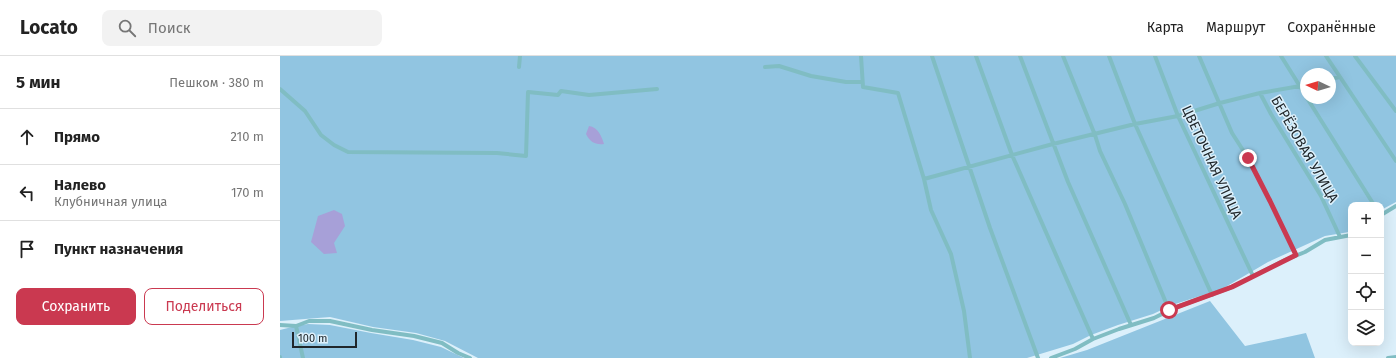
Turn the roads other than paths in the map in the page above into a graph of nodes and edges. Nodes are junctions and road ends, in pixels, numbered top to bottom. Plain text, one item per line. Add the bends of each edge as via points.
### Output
1 (520, 56) edge
2 (862, 56) edge
3 (932, 56) edge
4 (976, 56) edge
5 (1020, 56) edge
6 (1063, 56) edge
7 (1109, 56) edge
8 (1155, 56) edge
9 (1199, 56) edge
10 (1281, 56) edge
11 (1326, 56) edge
12 (1355, 56) edge
13 (519, 67) dead end
14 (765, 67) dead end
15 (1340, 77) junction
16 (1336, 78) edge
17 (862, 82) junction
18 (1300, 86) joint
19 (280, 89) edge
20 (657, 89) dead end
21 (1260, 93) junction
22 (1220, 103) junction
23 (1311, 104) edge
24 (1396, 111) edge
25 (1178, 116) junction
26 (1135, 124) junction
27 (1095, 135) junction
28 (1053, 144) junction
29 (1012, 155) junction
30 (1396, 161) edge
31 (969, 166) junction
32 (924, 179) junction
33 (1372, 202) edge
34 (1396, 206) edge
35 (1384, 213) edge
36 (1348, 235) edge
37 (1340, 237) junction
38 (1296, 255) junction
39 (1252, 276) junction
40 (1212, 295) junction
41 (1169, 310) junction
42 (280, 325) edge
43 (1131, 325) junction
44 (296, 326) junction
45 (1093, 339) junction
46 (1396, 357) edge
47 (303, 358) edge
48 (470, 358) edge
49 (970, 358) edge
50 (1038, 358) edge
51 (1051, 358) edge
52 (1388, 358) edge

1 - 13 street
2 - 17 street
3 - 31 street
4 - 29 street
5 - 28 street
6 - 27 street
7 - 26 street
8 - 25 street, ЦВЕТОЧНАЯ УЛИЦА
9 - 22 street
10 - 18 street
11 - 15 street
12 - 24 street
14 - 17 street via 779,66 811,76
15 - 16 street
15 - 30 street
17 - 32 street via 863,87 898,94
18 - 21 street
19 - 20 street via 305,111 321,135 348,152 497,153 526,156 528,92 558,95 561,91 589,95
21 - 22 street
21 - 37 street, БЕРЁЗОВАЯ УЛИЦА via 1321,196
22 - 25 street
22 - 38 street via 1232,133 1248,158
23 - 33 street
25 - 26 street
25 - 39 street, ЦВЕТОЧНАЯ УЛИЦА
26 - 27 street
26 - 40 street
27 - 28 street
27 - 41 street
28 - 29 street
28 - 43 street
29 - 31 street
29 - 45 street
31 - 32 street
31 - 50 street
32 - 49 street via 931,210 951,254 964,311
34 - 35 street
36 - 37 street
37 - 38 street via 1325,240
38 - 39 street
39 - 40 street
40 - 41 street
41 - 43 street
42 - 44 street
43 - 45 street
44 - 47 street
44 - 48 street via 309,321 330,321 414,336 442,343
45 - 51 street
46 - 52 street

